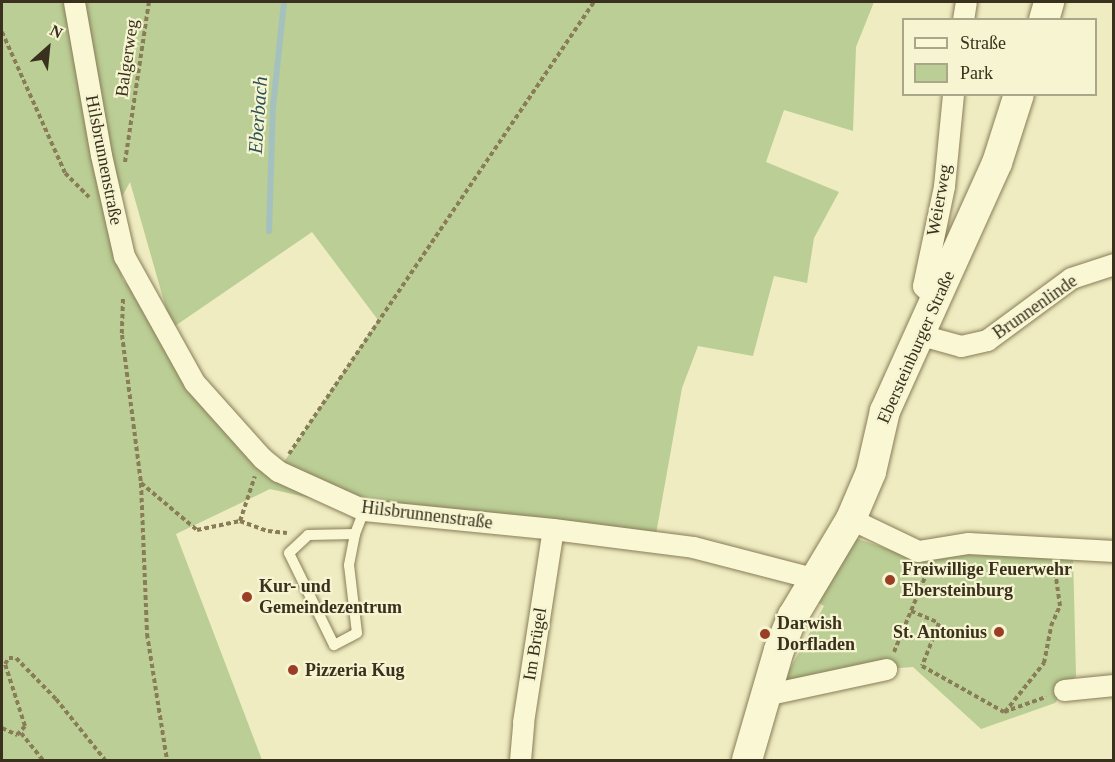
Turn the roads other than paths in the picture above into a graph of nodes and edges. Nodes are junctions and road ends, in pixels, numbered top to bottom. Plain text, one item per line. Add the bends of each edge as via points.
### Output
1 (74, 2) edge
2 (966, 2) edge
3 (1049, 2) edge
4 (963, 18) edge
5 (1045, 18) edge
6 (953, 96) edge
7 (1018, 96) edge
8 (1113, 264) edge
9 (937, 300) junction
10 (921, 335) junction
11 (364, 510) junction
12 (850, 519) junction
13 (553, 529) junction
14 (355, 534) junction
15 (1113, 552) edge
16 (816, 579) junction
17 (886, 669) road end
18 (1113, 686) edge
19 (1064, 690) road end
20 (765, 695) junction
21 (520, 760) edge
22 (747, 760) edge

1 - 11 street, Hilsbrunnenstraße via 124,256 194,382 270,465
2 - 4 street
3 - 5 street
6 - 9 street, Weierweg via 944,186 923,286
7 - 9 street, Ebersteinburger Straße via 997,163
8 - 10 street, Brunnenlinde via 1071,278 987,340 961,346
9 - 10 street, Ebersteinburger Straße
10 - 12 street, Ebersteinburger Straße via 885,411 871,472
11 - 13 street, Hilsbrunnenstraße
11 - 14 lane
12 - 15 street via 918,551 968,543
12 - 16 street, Ebersteinburger Straße
13 - 16 street, Hilsbrunnenstraße via 693,547
13 - 21 street, Im Brügel
14 - 14 lane via 308,535 289,554 334,645 357,633 348,565
16 - 20 street, Ebersteinburger Straße via 779,650
17 - 20 street
18 - 19 street
20 - 22 street, Ebersteinburger Straße

